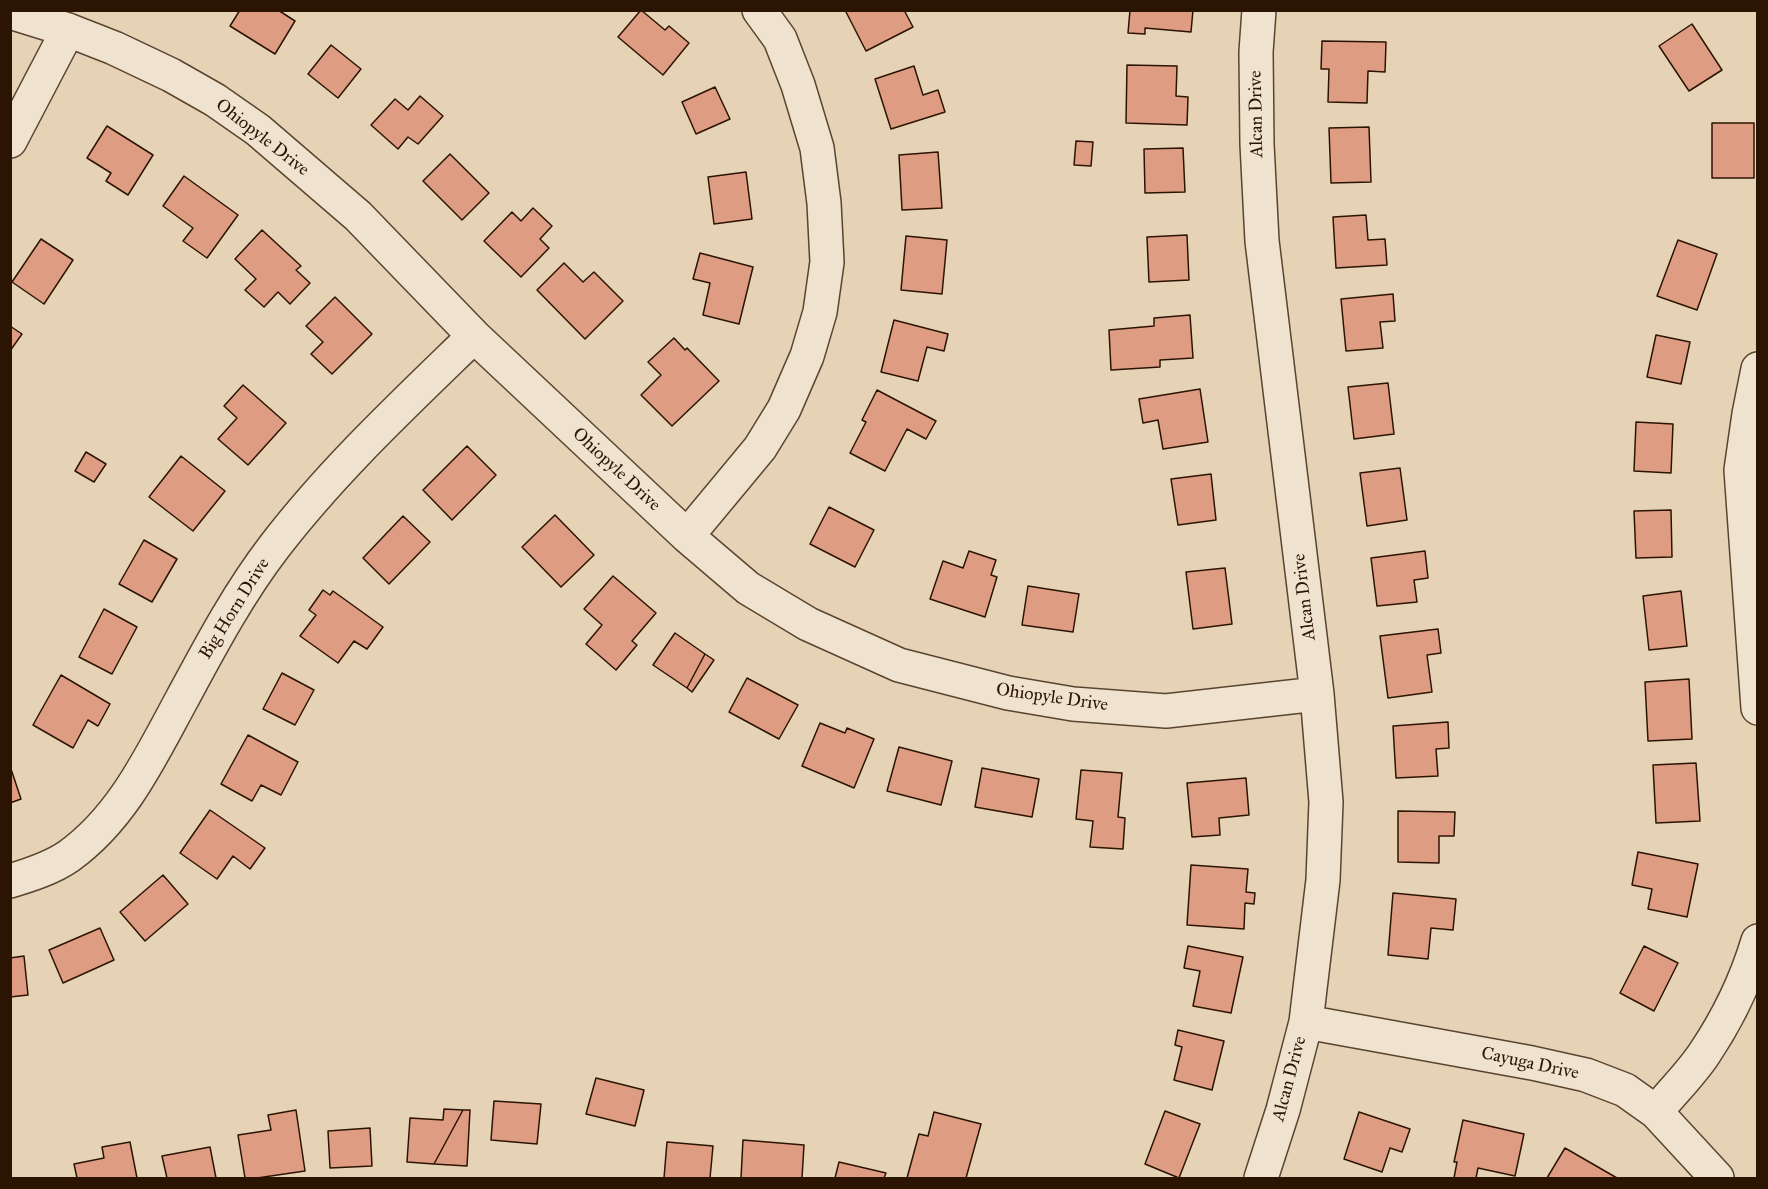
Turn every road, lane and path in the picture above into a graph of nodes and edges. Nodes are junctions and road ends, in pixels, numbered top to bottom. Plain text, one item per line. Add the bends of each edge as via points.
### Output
1 (759, 10) edge
2 (1259, 10) edge
3 (10, 12) edge
4 (68, 30) junction
5 (10, 141) edge
6 (474, 336) junction
7 (1758, 369) edge
8 (687, 536) junction
9 (1317, 694) junction
10 (1758, 708) edge
11 (10, 881) edge
12 (1758, 940) edge
13 (1306, 1023) junction
14 (1656, 1112) junction
15 (1260, 1179) edge
16 (1717, 1179) edge

1 - 8 street via 780,39 817,148 827,262 820,312 807,356 784,409 760,448
2 - 9 street, Alcan Drive via 1257,132 1262,241
3 - 4 street, Ohiopyle Drive
4 - 5 street
4 - 6 street, Ohiopyle Drive via 171,75 258,129 358,216
6 - 8 street, Ohiopyle Drive
6 - 11 street, Big Horn Drive via 360,447 272,549 233,607 124,801 68,857
7 - 10 street via 1741,470
8 - 9 street, Ohiopyle Drive via 748,588 808,624 899,665 946,679 1073,704 1166,711
9 - 13 street, Alcan Drive via 1326,802 1317,938
12 - 14 street via 1749,971 1728,1013 1703,1055
13 - 14 street, Cayuga Drive via 1586,1075 1625,1090
13 - 15 street, Alcan Drive
14 - 16 street, Cayuga Drive

